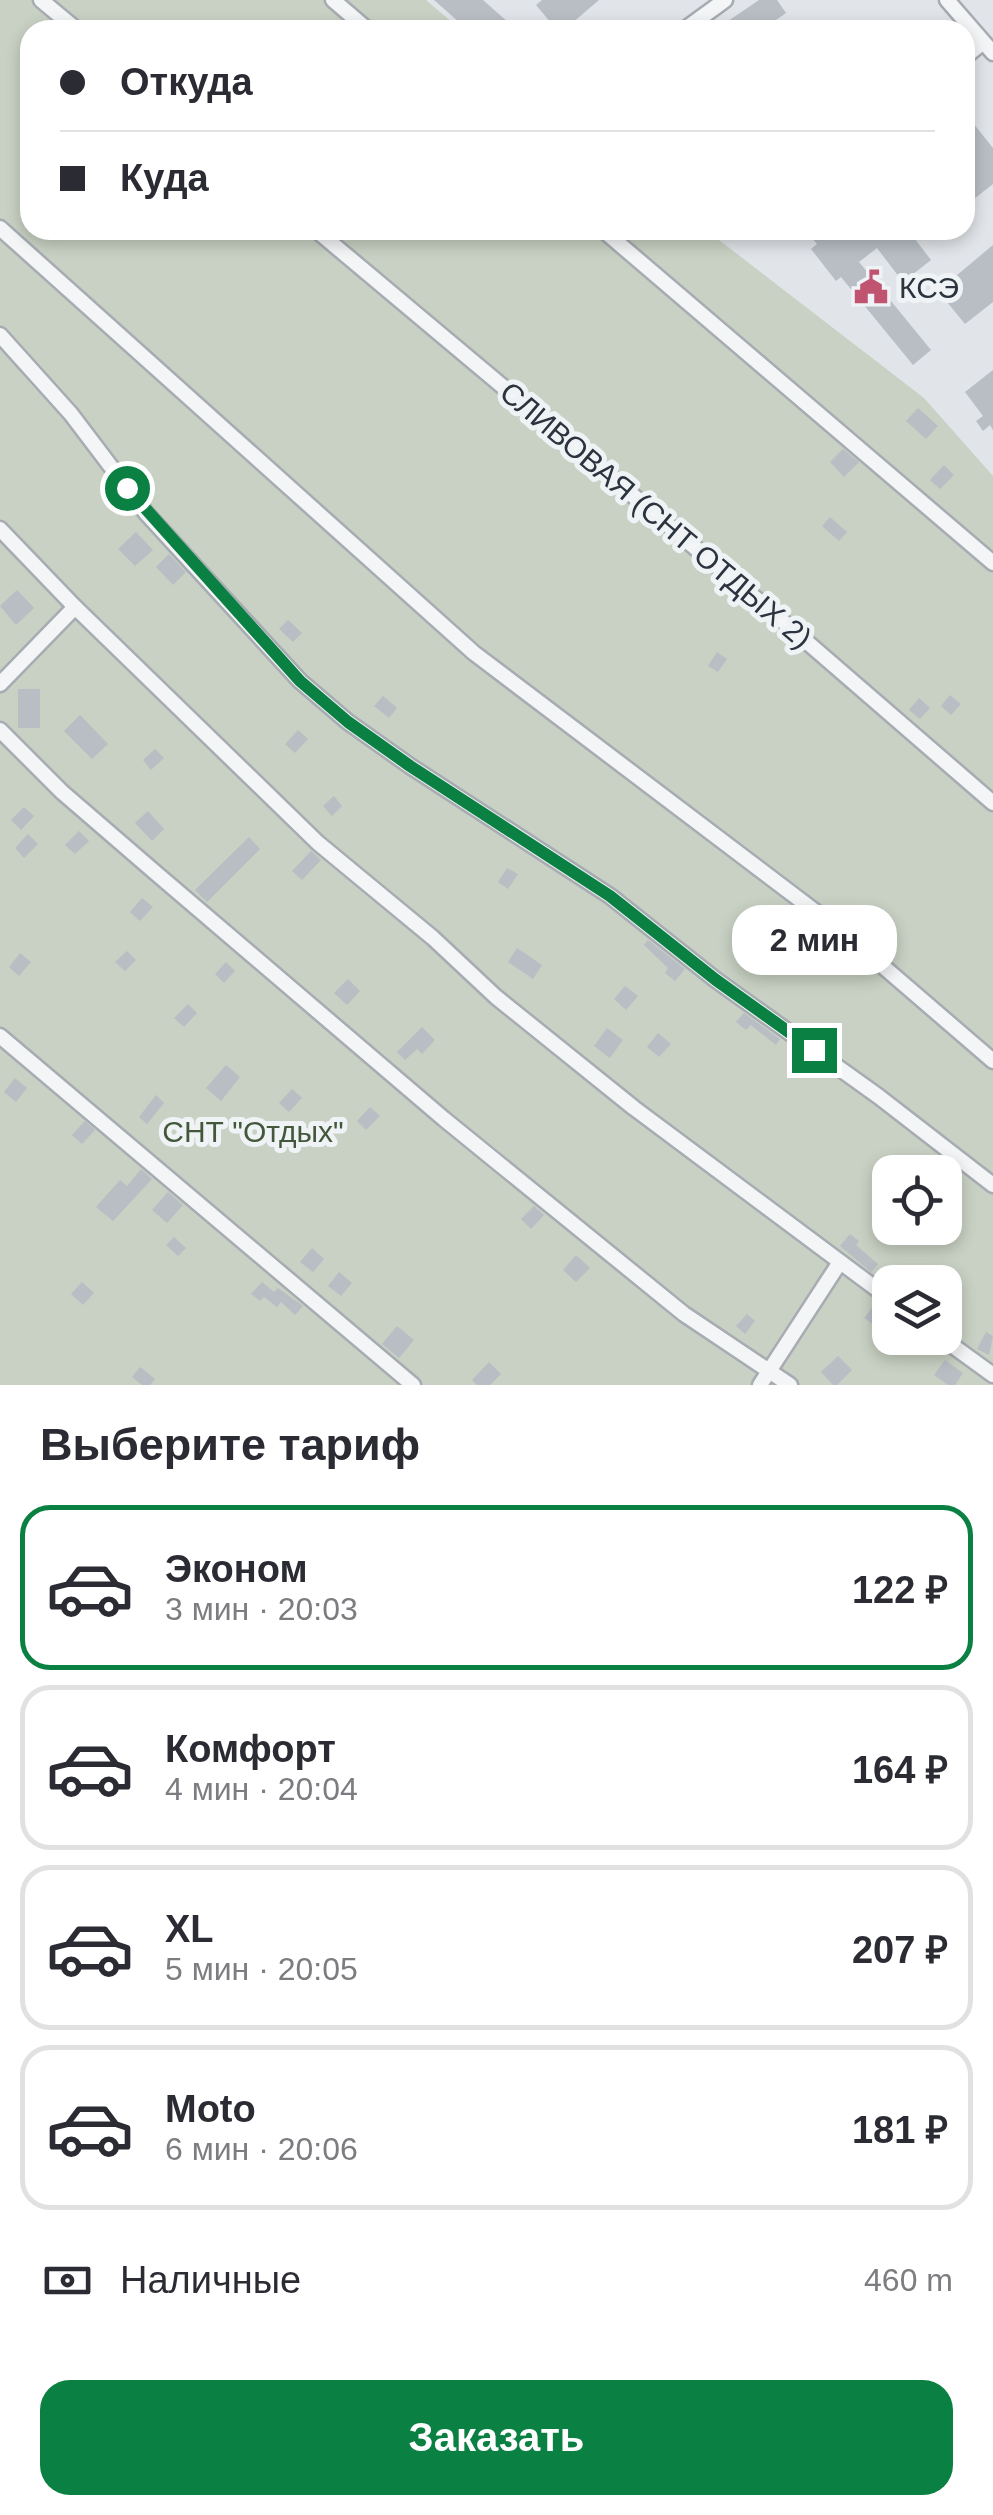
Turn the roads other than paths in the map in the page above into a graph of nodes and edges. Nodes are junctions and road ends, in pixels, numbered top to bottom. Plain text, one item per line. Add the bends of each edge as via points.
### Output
1 (41, 0) edge
2 (333, 0) edge
3 (724, 0) edge
4 (948, 0) edge
5 (65, 20) edge
6 (356, 20) edge
7 (697, 20) edge
8 (965, 20) edge
9 (0, 228) edge
10 (328, 240) edge
11 (615, 240) edge
12 (0, 335) edge
13 (0, 529) edge
14 (993, 563) edge
15 (75, 607) junction
16 (0, 684) edge
17 (0, 730) edge
18 (993, 803) edge
19 (0, 1036) edge
20 (993, 1060) edge
21 (993, 1184) edge
22 (840, 1262) junction
23 (872, 1286) edge
24 (962, 1353) edge
25 (770, 1370) junction
26 (993, 1375) edge
27 (413, 1385) edge
28 (760, 1385) edge
29 (790, 1385) edge

1 - 5 street
2 - 6 street
3 - 7 street
4 - 8 street
9 - 20 street via 474,653 850,936
10 - 18 street, СЛИВОВАЯ (СНТ ОТДЫХ 2)
11 - 14 street
12 - 21 street via 146,512 300,681 410,766 610,896
13 - 15 street
15 - 16 street
15 - 22 street via 318,842 496,998
17 - 25 street via 143,863 444,1119 684,1314
19 - 27 street
22 - 23 street
22 - 25 street
24 - 26 street
25 - 28 street
25 - 29 street

